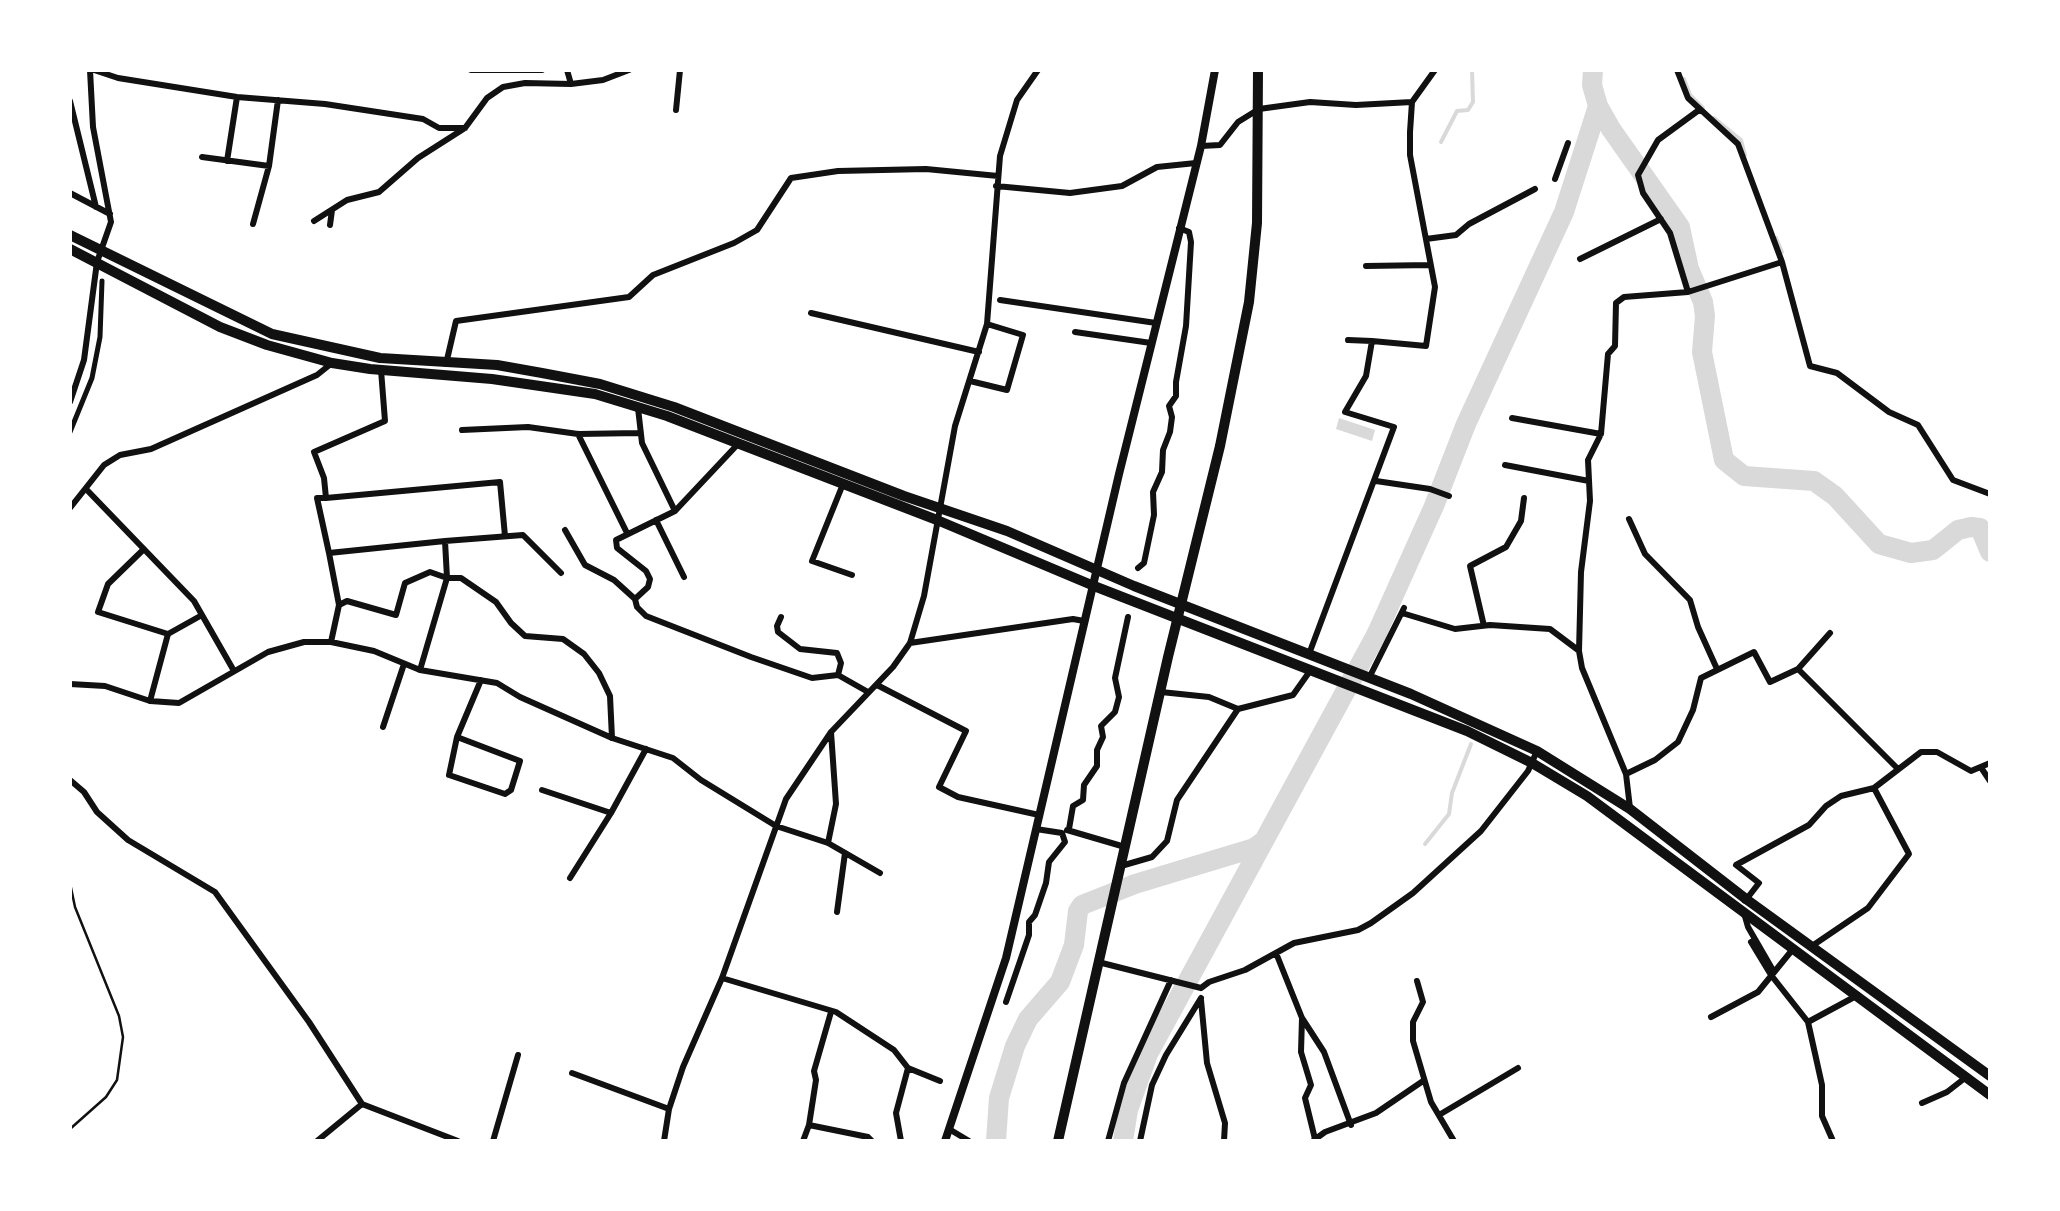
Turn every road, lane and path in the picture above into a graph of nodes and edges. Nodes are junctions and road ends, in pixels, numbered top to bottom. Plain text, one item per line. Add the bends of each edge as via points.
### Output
1 (92, 70) edge
2 (472, 70) edge
3 (542, 70) edge
4 (567, 70) edge
5 (629, 70) edge
6 (680, 70) edge
7 (1038, 70) edge
8 (1215, 70) edge
9 (1258, 70) edge
10 (1436, 70) edge
11 (1677, 70) edge
12 (570, 84) junction
13 (236, 98) junction
14 (70, 100) edge
15 (278, 100) junction
16 (1412, 102) junction
17 (1259, 109) junction
18 (676, 110) dead end
19 (1699, 110) junction
20 (465, 128) junction
21 (1568, 144) dead end
22 (1201, 146) junction
23 (202, 157) dead end
24 (228, 160) junction
25 (1196, 164) junction
26 (268, 166) junction
27 (998, 176) junction
28 (1555, 179) dead end
29 (996, 186) junction
30 (1535, 189) dead end
31 (70, 193) edge
32 (96, 207) junction
33 (332, 208) junction
34 (111, 214) junction
35 (1661, 219) junction
36 (314, 221) dead end
37 (253, 224) dead end
38 (330, 225) dead end
39 (1178, 227) junction
40 (70, 235) edge
41 (1426, 238) junction
42 (70, 249) edge
43 (104, 252) junction
44 (1580, 258) dead end
45 (1782, 262) junction
46 (102, 265) junction
47 (1430, 265) junction
48 (1366, 266) dead end
49 (102, 281) dead end
50 (1688, 292) junction
51 (1000, 300) dead end
52 (811, 314) dead end
53 (1156, 323) junction
54 (987, 324) junction
55 (1074, 332) dead end
56 (1348, 340) dead end
57 (1372, 341) junction
58 (1151, 342) junction
59 (978, 352) junction
60 (332, 362) junction
61 (446, 362) junction
62 (382, 370) junction
63 (446, 376) junction
64 (970, 381) junction
65 (70, 402) edge
66 (638, 407) junction
67 (1512, 418) dead end
68 (462, 430) dead end
69 (70, 432) edge
70 (640, 433) junction
71 (578, 434) junction
72 (1601, 434) junction
73 (738, 444) junction
74 (1505, 464) dead end
75 (1376, 481) junction
76 (1589, 481) junction
77 (843, 484) junction
78 (86, 489) junction
79 (1990, 494) edge
80 (1447, 495) dead end
81 (326, 498) junction
82 (1524, 498) dead end
83 (70, 508) edge
84 (674, 511) junction
85 (939, 514) junction
86 (1629, 519) dead end
87 (656, 520) junction
88 (565, 530) dead end
89 (627, 533) junction
90 (505, 536) junction
91 (444, 541) junction
92 (144, 550) junction
93 (329, 552) junction
94 (1138, 568) dead end
95 (1097, 571) junction
96 (561, 572) dead end
97 (852, 575) dead end
98 (684, 577) dead end
99 (448, 578) junction
100 (1094, 586) junction
101 (635, 599) junction
102 (1181, 604) junction
103 (339, 605) junction
104 (202, 616) junction
105 (1128, 616) dead end
106 (781, 617) dead end
107 (1178, 618) junction
108 (1084, 621) junction
109 (1484, 626) junction
110 (1830, 632) dead end
111 (168, 634) junction
112 (331, 642) junction
113 (910, 643) junction
114 (1578, 651) junction
115 (1309, 654) junction
116 (404, 664) junction
117 (1718, 669) junction
118 (1798, 669) junction
119 (234, 670) junction
120 (420, 670) junction
121 (1311, 670) junction
122 (838, 675) junction
123 (1369, 678) junction
124 (481, 680) junction
125 (70, 684) edge
126 (877, 684) junction
127 (868, 692) junction
128 (1161, 692) junction
129 (150, 701) junction
130 (1238, 709) junction
131 (383, 727) dead end
132 (831, 732) junction
133 (457, 737) junction
134 (612, 738) junction
135 (646, 750) junction
136 (1536, 750) junction
137 (1532, 762) junction
138 (1990, 763) edge
139 (1898, 769) junction
140 (1982, 769) junction
141 (1626, 774) junction
142 (70, 780) edge
143 (1990, 781) edge
144 (1874, 788) junction
145 (542, 790) dead end
146 (1630, 809) junction
147 (610, 813) junction
148 (1039, 815) junction
149 (776, 826) junction
150 (1036, 829) junction
151 (1066, 831) junction
152 (828, 843) junction
153 (1124, 847) junction
154 (845, 852) junction
155 (1120, 870) junction
156 (880, 873) dead end
157 (570, 878) dead end
158 (70, 883) edge
159 (1746, 898) junction
160 (1743, 911) junction
161 (837, 912) dead end
162 (1750, 942) dead end
163 (1812, 946) junction
164 (1793, 948) junction
165 (1276, 953) junction
166 (1098, 962) junction
167 (1772, 973) junction
168 (722, 978) junction
169 (1171, 980) junction
170 (1418, 980) dead end
171 (1200, 988) junction
172 (1859, 995) junction
173 (1200, 998) junction
174 (1006, 1002) dead end
175 (831, 1012) junction
176 (1711, 1017) dead end
177 (1302, 1018) junction
178 (1808, 1022) junction
179 (518, 1056) dead end
180 (908, 1068) junction
181 (1518, 1068) dead end
182 (572, 1073) dead end
183 (1990, 1076) edge
184 (1966, 1077) junction
185 (940, 1081) dead end
186 (1423, 1081) junction
187 (1990, 1094) edge
188 (1922, 1102) dead end
189 (362, 1104) junction
190 (669, 1110) junction
191 (1440, 1115) junction
192 (809, 1125) junction
193 (1350, 1125) junction
194 (949, 1129) junction
195 (70, 1130) edge
196 (1314, 1140) edge
197 (316, 1141) edge
198 (458, 1141) edge
199 (493, 1141) edge
200 (664, 1141) edge
201 (803, 1141) edge
202 (872, 1141) edge
203 (901, 1141) edge
204 (946, 1141) edge
205 (968, 1141) edge
206 (1058, 1141) edge
207 (1108, 1141) edge
208 (1140, 1141) edge
209 (1224, 1141) edge
210 (1454, 1141) edge
211 (1833, 1141) edge

1 - 13 street
1 - 34 street via 96,145
2 - 3 street
4 - 12 street
5 - 12 street
6 - 18 street
7 - 27 street via 1017,100
8 - 22 street
9 - 17 main road
10 - 16 street
11 - 19 street
12 - 20 street via 503,88
13 - 15 street
13 - 24 street
14 - 32 street
15 - 20 street
15 - 26 street
16 - 17 street
16 - 41 street via 1410,155
17 - 22 street via 1220,145
17 - 102 main road via 1249,302
19 - 35 street via 1658,140 1638,175
19 - 45 street via 1738,144
20 - 33 street via 379,192
21 - 28 street
22 - 25 street
23 - 24 street
24 - 26 street
25 - 29 street via 1157,167 1122,186 1070,193
25 - 39 street
26 - 37 street
27 - 29 street
27 - 61 street via 926,169 791,178 756,230 653,275 629,297 456,321
29 - 54 street
30 - 41 street via 1456,235
31 - 32 street
32 - 34 street
33 - 36 street
33 - 38 street
34 - 43 street
35 - 44 street
35 - 50 street
39 - 53 street
39 - 94 street via 1189,232 1191,242 1186,326 1154,515
40 - 43 main road
41 - 47 street
42 - 46 main road
43 - 46 street
43 - 61 main road via 272,334 380,358
45 - 50 street
45 - 79 street via 1810,366 1837,374 1918,425 1953,480
46 - 60 main road via 220,327
46 - 65 street
47 - 48 street
47 - 57 street via 1434,287 1426,346
49 - 69 street via 92,378
50 - 72 street via 1616,304
51 - 53 street
52 - 59 street
53 - 58 street
54 - 59 street
54 - 64 street via 1023,335 1007,390
55 - 58 street
56 - 57 street
57 - 75 street via 1366,376 1345,412 1394,427
58 - 95 street
59 - 64 street
60 - 62 main road
60 - 78 street via 317,375 151,449 120,455
61 - 63 street
61 - 85 main road via 542,372 636,394
62 - 63 main road
62 - 81 street via 384,420 314,452
63 - 66 main road via 595,394
64 - 85 street
66 - 70 street
66 - 73 main road
67 - 72 street
68 - 71 street via 528,427
70 - 71 street
70 - 84 street
71 - 89 street
72 - 76 street via 1588,460
73 - 77 main road
73 - 84 street
74 - 76 street
75 - 80 street
75 - 115 street
76 - 114 street
77 - 85 main road
77 - 97 street via 812,561
78 - 83 street
78 - 92 street
81 - 90 street via 500,482
81 - 93 street via 317,498
82 - 109 street via 1521,521 1506,547 1470,566
84 - 87 street
85 - 95 main road via 1007,531
85 - 100 main road
85 - 113 street
86 - 117 street via 1644,554 1690,600
87 - 89 street
87 - 98 street
88 - 101 street via 585,565
89 - 101 street via 615,543 650,580
90 - 91 street
90 - 96 street via 523,536
91 - 93 street
91 - 99 street
92 - 104 street
92 - 111 street via 108,584 98,612
93 - 103 street
95 - 100 street
95 - 102 main road
99 - 103 street via 430,572 406,583 396,615 348,601
99 - 120 street
99 - 134 street via 461,578 496,602 525,636 564,639 584,654 610,696
100 - 107 main road
100 - 108 street
101 - 122 street via 646,616 751,657 812,678
102 - 107 main road
102 - 115 main road
103 - 112 street
104 - 111 street
104 - 119 street
105 - 151 street via 1115,712 1101,726 1098,766 1082,800 1072,806
106 - 122 street via 778,632 800,649 837,653
107 - 121 main road
107 - 128 main road
108 - 113 street
108 - 148 street
109 - 114 street via 1550,629
109 - 123 street via 1455,628 1403,610
110 - 118 street
111 - 129 street
112 - 116 street
112 - 119 street via 268,652
113 - 126 street
114 - 141 street
115 - 123 main road
116 - 120 street
116 - 131 street
117 - 118 street via 1754,652 1770,682
117 - 141 street via 1702,678 1678,742
118 - 139 street
119 - 129 street via 179,703
120 - 124 street
121 - 130 street via 1293,695
121 - 137 main road
122 - 127 street
123 - 136 main road
124 - 133 street
124 - 134 street
125 - 129 street via 104,686
126 - 127 street
126 - 148 street via 966,731 939,787
127 - 132 street
128 - 130 street
128 - 153 main road
130 - 155 street via 1176,800 1167,841 1152,857
132 - 149 street via 798,776
132 - 152 street via 836,804
133 - 133 street via 449,775 505,794 510,790 520,762
134 - 135 street
135 - 147 street
135 - 149 street via 673,758
136 - 137 street
136 - 146 main road
137 - 160 main road
137 - 165 street via 1481,831 1413,893 1358,930
138 - 140 street
139 - 140 street via 1930,751
139 - 144 street
140 - 143 street
141 - 146 street
142 - 189 street via 128,840 216,892
144 - 159 street via 1842,796 1808,825 1736,865 1759,883
144 - 163 street via 1910,854 1868,908
145 - 147 street
146 - 159 main road
147 - 157 street
148 - 150 street
149 - 152 street
149 - 168 street
150 - 151 street
150 - 194 street via 995,996
151 - 153 street
151 - 174 street via 1049,862
152 - 154 street
153 - 155 main road
154 - 156 street
154 - 161 street
155 - 166 main road
158 - 195 lane via 123,1037 117,1080
159 - 160 street
159 - 163 main road
160 - 164 main road
160 - 167 street
162 - 167 street
163 - 183 main road
164 - 167 street
164 - 172 main road
165 - 171 street
165 - 177 street
166 - 169 street
166 - 206 main road
167 - 176 street via 1758,992
167 - 178 street
168 - 175 street
168 - 190 street
169 - 171 street
169 - 207 street via 1124,1084
170 - 186 street via 1423,1002 1411,1033
171 - 173 street
172 - 178 street
172 - 184 main road
173 - 208 street via 1152,1086
173 - 209 street
175 - 180 street via 894,1050
175 - 192 street via 814,1070
177 - 193 street via 1324,1052
177 - 196 street via 1300,1052 1311,1085 1305,1098
178 - 211 street via 1822,1116
179 - 199 street
180 - 185 street
180 - 203 street via 896,1113
181 - 191 street
182 - 190 street
184 - 187 main road
184 - 188 street
186 - 191 street
186 - 193 street
189 - 197 street
189 - 198 street
190 - 200 street
191 - 210 street
192 - 201 street
192 - 202 street
193 - 196 street
194 - 204 street
194 - 205 street

